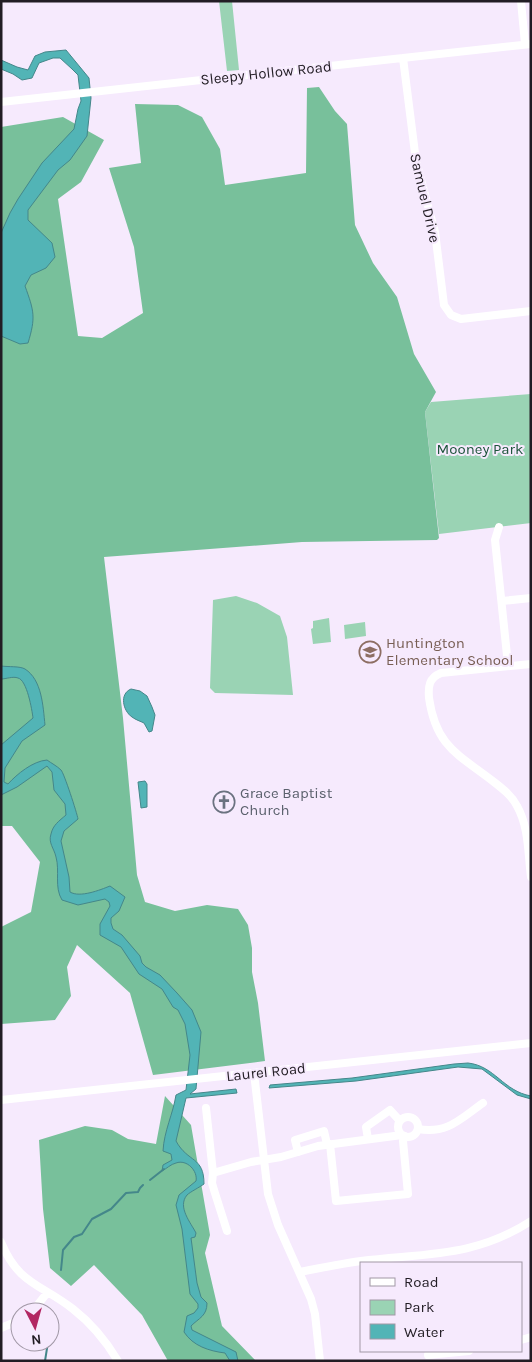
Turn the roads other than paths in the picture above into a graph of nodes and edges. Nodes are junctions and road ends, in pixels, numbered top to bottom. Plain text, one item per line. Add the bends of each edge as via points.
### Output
1 (521, 1) edge
2 (528, 44) edge
3 (403, 58) junction
4 (1, 102) edge
5 (531, 311) edge
6 (498, 527) dead end
7 (531, 598) edge
8 (502, 601) junction
9 (531, 664) edge
10 (508, 665) junction
11 (531, 877) edge
12 (531, 1043) edge
13 (254, 1073) junction
14 (1, 1100) edge
15 (483, 1103) dead end
16 (206, 1108) dead end
17 (400, 1121) junction
18 (418, 1129) junction
19 (404, 1136) junction
20 (368, 1139) junction
21 (328, 1144) junction
22 (298, 1152) junction
23 (263, 1159) junction
24 (213, 1173) junction
25 (531, 1221) edge
26 (227, 1231) dead end
27 (1, 1242) edge
28 (411, 1260) edge
29 (379, 1262) edge
30 (360, 1263) edge
31 (300, 1272) junction
32 (47, 1293) junction
33 (40, 1302) edge
34 (462, 1352) edge
35 (429, 1356) edge
36 (118, 1361) edge
37 (320, 1361) edge

1 - 2 street
2 - 3 street, Sleepy Hollow Road
3 - 4 street, Sleepy Hollow Road
3 - 5 street, Samuel Drive via 416,161 433,222 444,306 450,315 462,319
6 - 8 street via 495,540
7 - 8 street
8 - 10 street
9 - 10 street
10 - 11 street via 438,674 430,681 429,689 432,714 442,739 509,794 518,807 526,827
12 - 13 street, Laurel Road
13 - 14 street, Laurel Road
13 - 23 street
15 - 18 street via 448,1128
16 - 24 street
17 - 18 street via 406,1116 413,1117 418,1122
17 - 19 street via 398,1129
17 - 20 street via 390,1110 366,1127
18 - 19 street via 415,1135
19 - 20 street
19 - 21 street via 408,1194 399,1195 336,1201
20 - 21 street
21 - 22 street
21 - 22 street via 324,1131 295,1140
22 - 23 street
23 - 24 street
23 - 31 street via 272,1210
24 - 26 street via 212,1183
25 - 28 street via 487,1244
27 - 32 street via 20,1273
28 - 29 street
30 - 31 street
31 - 37 street via 315,1314
32 - 33 street
32 - 36 street via 84,1318
34 - 35 street

